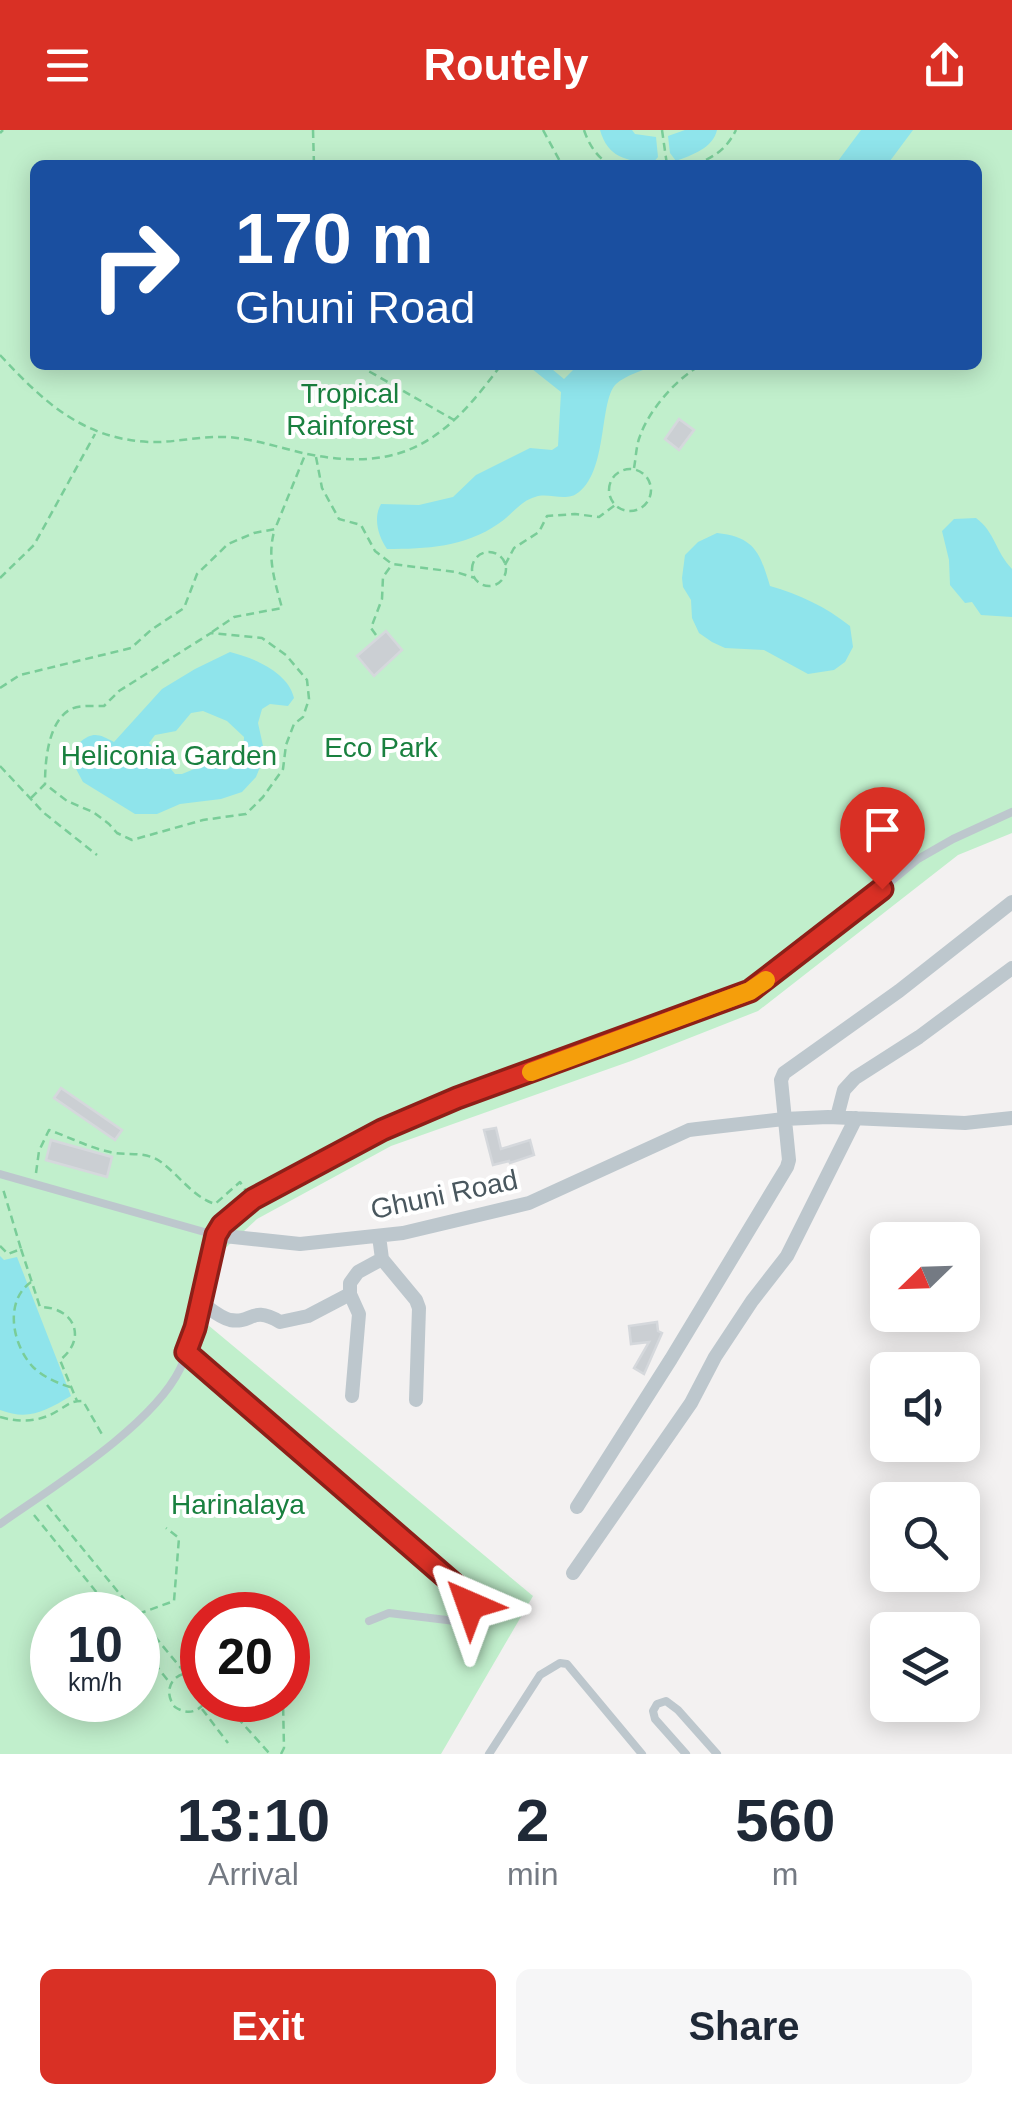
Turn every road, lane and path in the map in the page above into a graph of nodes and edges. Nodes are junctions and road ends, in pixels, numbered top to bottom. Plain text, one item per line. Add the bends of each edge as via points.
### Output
1 (314, 130) edge
2 (544, 130) edge
3 (584, 130) edge
4 (662, 130) edge
5 (736, 130) edge
6 (314, 160) edge
7 (559, 160) edge
8 (603, 160) edge
9 (667, 160) edge
10 (707, 160) edge
11 (0, 355) edge
12 (367, 370) edge
13 (498, 370) edge
14 (694, 370) edge
15 (455, 420) junction
16 (96, 432) junction
17 (306, 454) junction
18 (316, 455) junction
19 (634, 469) junction
20 (615, 504) junction
21 (275, 529) junction
22 (392, 564) junction
23 (505, 564) junction
24 (0, 578) edge
25 (475, 578) junction
26 (211, 633) junction
27 (376, 635) dead end
28 (0, 688) edge
29 (0, 766) edge
30 (45, 784) junction
31 (31, 798) junction
32 (1012, 812) edge
33 (96, 855) dead end
34 (1012, 902) edge
35 (1012, 968) edge
36 (832, 1117) junction
37 (786, 1118) junction
38 (856, 1118) junction
39 (1012, 1118) edge
40 (0, 1176) edge
41 (35, 1184) junction
42 (252, 1200) junction
43 (216, 1235) junction
44 (379, 1236) junction
45 (0, 1246) edge
46 (21, 1250) junction
47 (382, 1259) junction
48 (32, 1281) junction
49 (350, 1294) junction
50 (200, 1302) junction
51 (186, 1352) junction
52 (71, 1387) junction
53 (352, 1396) dead end
54 (416, 1400) dead end
55 (77, 1401) junction
56 (0, 1417) edge
57 (110, 1446) junction
58 (40, 1496) junction
59 (27, 1506) junction
60 (577, 1507) dead end
61 (0, 1524) edge
62 (166, 1528) dead end
63 (573, 1574) dead end
64 (96, 1592) edge
65 (118, 1592) edge
66 (160, 1606) edge
67 (369, 1621) dead end
68 (160, 1643) edge
69 (180, 1667) edge
70 (160, 1670) edge
71 (180, 1675) edge
72 (171, 1684) junction
73 (180, 1710) edge
74 (212, 1722) edge
75 (241, 1722) edge
76 (283, 1722) edge
77 (228, 1743) dead end
78 (270, 1754) edge
79 (281, 1754) edge
80 (488, 1754) edge
81 (642, 1754) edge
82 (686, 1754) edge
83 (717, 1754) edge

1 - 6 path
2 - 7 path
3 - 8 path
4 - 9 path
5 - 10 path
11 - 16 path via 51,406
12 - 15 path
13 - 15 path
14 - 19 path via 664,397 640,435
15 - 18 path via 408,451 352,461
16 - 17 path via 146,442 224,436
16 - 24 path via 34,544
17 - 18 path
17 - 21 path
18 - 22 path via 322,488 339,519 362,525
19 - 20 path via 612,480
19 - 20 path via 649,481 648,500 633,511
20 - 23 path via 600,517 548,516
21 - 26 path via 270,548 282,608 234,617
21 - 28 path via 228,544 197,574 184,608 131,648 20,675
22 - 25 path
22 - 27 path via 371,628
23 - 25 path via 496,584
23 - 25 path via 498,555 482,553 474,561
26 - 30 path via 104,706 75,707 59,718
26 - 30 path via 262,638 307,680 309,700 286,745 283,769 246,814 132,840
29 - 31 path
30 - 31 path
31 - 33 path
32 - 42 lane via 918,859 750,991 442,1104
34 - 37 street via 784,1073
35 - 36 street via 855,1078
36 - 37 street, Ghuni Road
36 - 38 street, Ghuni Road
37 - 44 street, Ghuni Road via 689,1130 530,1203
37 - 60 street via 787,1168
38 - 39 street, Ghuni Road
38 - 63 street via 787,1256
40 - 41 lane
40 - 46 path
41 - 42 path via 49,1130 158,1160 206,1201 215,1204 240,1182
41 - 43 lane
42 - 43 lane
43 - 44 street, Ghuni Road via 300,1244
43 - 50 lane
44 - 47 street
45 - 46 path via 8,1254
46 - 48 path
47 - 49 street via 353,1276
47 - 54 street via 419,1308
48 - 52 path via 40,1307 56,1307 72,1320 72,1344 60,1360
48 - 52 path via 16,1305 19,1344 34,1367
49 - 50 street via 280,1322 264,1314 232,1320
49 - 53 street via 358,1314
50 - 51 lane
51 - 57 lane via 164,1394
51 - 67 lane via 470,1598 454,1621 389,1613
52 - 55 path
55 - 56 path via 30,1422
55 - 57 path
57 - 58 lane
58 - 59 lane
58 - 65 path
59 - 61 lane
59 - 64 path
62 - 66 path via 179,1538 174,1601
68 - 69 path
70 - 72 path
71 - 72 path
72 - 73 path via 168,1694
74 - 77 path
75 - 78 path
76 - 79 path
80 - 81 lane via 540,1675 560,1663
82 - 83 lane via 655,1719 658,1704 678,1710

